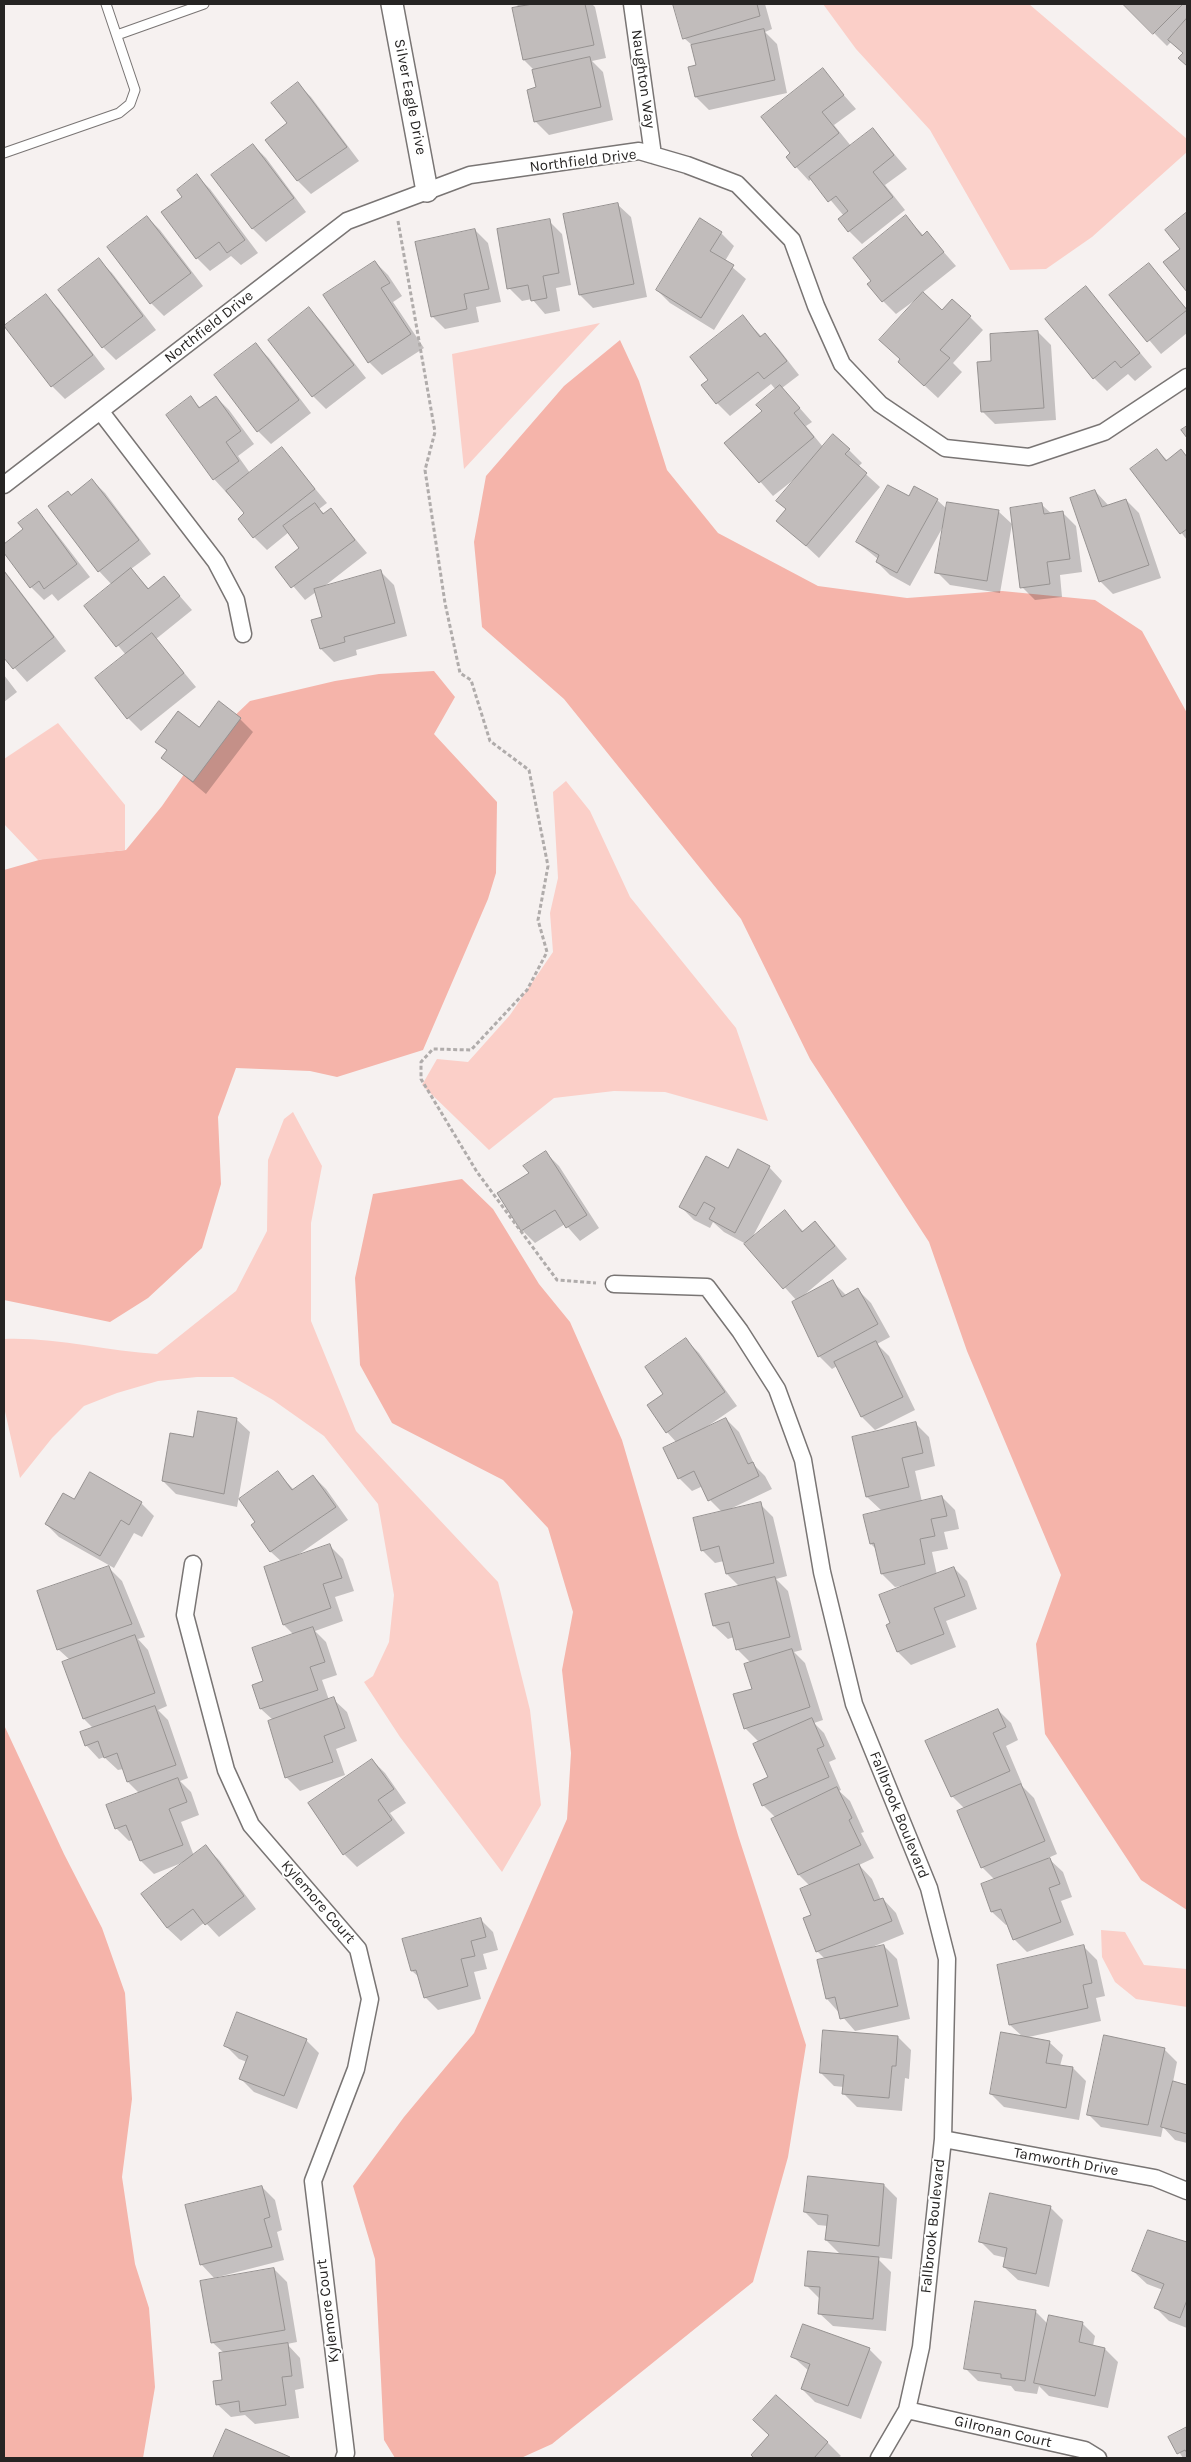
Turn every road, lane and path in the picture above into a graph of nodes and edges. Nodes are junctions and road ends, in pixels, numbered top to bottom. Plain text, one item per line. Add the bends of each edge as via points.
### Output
1 (106, 4) edge
2 (204, 4) edge
3 (392, 4) edge
4 (632, 4) edge
5 (117, 35) junction
6 (4, 153) edge
7 (653, 155) junction
8 (427, 191) junction
9 (395, 203) junction
10 (1187, 376) edge
11 (101, 412) junction
12 (4, 485) edge
13 (243, 634) dead end
14 (614, 1284) joint
15 (193, 1564) dead end
16 (943, 2139) junction
17 (1187, 2191) edge
18 (906, 2410) junction
19 (344, 2458) edge
20 (880, 2458) edge
21 (1098, 2458) edge

1 - 5 lane
2 - 5 lane
3 - 8 street, Silver Eagle Drive
4 - 7 street, Naughton Way
5 - 6 lane via 135,90 130,104 120,114
7 - 8 street, Northfield Drive via 639,151 470,175
7 - 10 street, Northfield Drive via 687,164 737,184 792,240 842,364 880,404 945,448 1029,457 1104,432
8 - 9 street, Northfield Drive
9 - 11 street, Northfield Drive via 347,220
9 - 14 path via 435,432 425,470 445,603 460,672 471,680 490,741 529,770 548,866 538,920 547,952 527,990 471,1050 433,1049 421,1062 421,1079 477,1172 557,1280
11 - 12 street, Northfield Drive
11 - 13 street via 216,562 236,600
14 - 16 street, Fallbrook Boulevard via 708,1287 776,1389 802,1460 822,1572 854,1704 929,1888 947,1960
15 - 19 street, Kylemore Court via 185,1615 226,1770 251,1825 358,1950 370,1999 356,2069 313,2181 346,2453
16 - 17 street, Tamworth Drive via 1155,2178
16 - 18 street, Fallbrook Boulevard via 921,2347
18 - 20 street, Fallbrook Boulevard
18 - 21 street, Gilronan Court via 1085,2450

